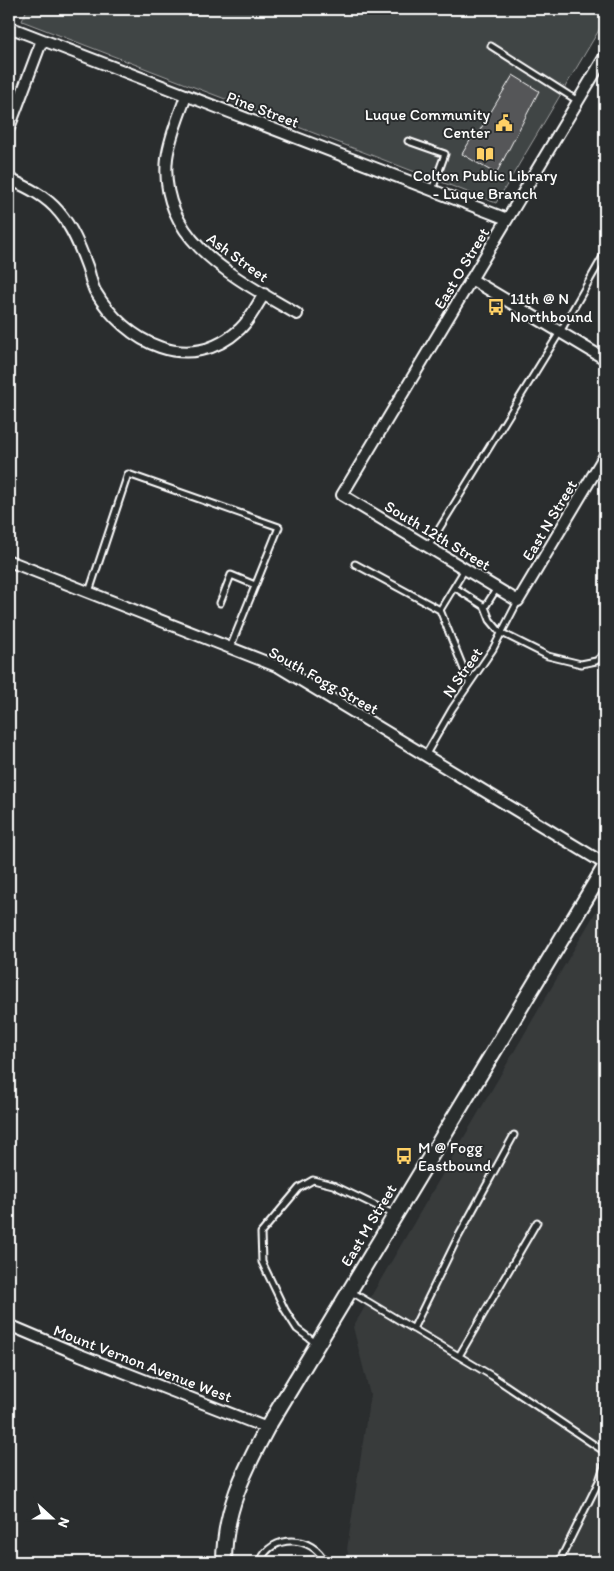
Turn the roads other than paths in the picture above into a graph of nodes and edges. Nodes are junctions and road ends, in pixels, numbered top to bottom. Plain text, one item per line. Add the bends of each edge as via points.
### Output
1 (9, 27) edge
2 (42, 40) junction
3 (491, 46) dead end
4 (604, 62) edge
5 (186, 96) junction
6 (578, 101) junction
7 (9, 128) edge
8 (408, 141) dead end
9 (9, 179) edge
10 (432, 191) junction
11 (507, 220) junction
12 (605, 253) edge
13 (471, 279) junction
14 (264, 294) junction
15 (297, 314) dead end
16 (560, 332) junction
17 (605, 359) edge
18 (605, 455) edge
19 (342, 495) joint
20 (428, 547) junction
21 (9, 561) edge
22 (355, 564) dead end
23 (464, 569) junction
24 (255, 585) junction
25 (454, 588) junction
26 (497, 588) junction
27 (89, 593) junction
28 (518, 601) junction
29 (220, 603) dead end
30 (485, 607) junction
31 (440, 610) junction
32 (500, 632) junction
33 (230, 648) junction
34 (605, 653) edge
35 (469, 682) junction
36 (426, 756) junction
37 (605, 866) edge
38 (514, 1135) dead end
39 (395, 1215) junction
40 (537, 1222) dead end
41 (349, 1291) junction
42 (9, 1325) edge
43 (413, 1329) junction
44 (317, 1344) junction
45 (458, 1356) junction
46 (267, 1428) junction
47 (605, 1452) edge
48 (605, 1462) edge
49 (224, 1562) edge
50 (260, 1562) edge
51 (325, 1562) edge
52 (559, 1562) edge

1 - 2 street, Pine Street
2 - 5 street, Pine Street
2 - 7 street
3 - 6 lane
4 - 6 street, East O Street
5 - 10 street, Pine Street
5 - 14 street, Ash Street via 167,158 171,205 196,246
6 - 11 street, East O Street
8 - 10 lane via 445,154
9 - 14 street via 35,191 59,211 75,236 95,290 122,325 164,350 186,353 221,343 241,328
10 - 11 street, Pine Street
11 - 13 street, East O Street
12 - 16 lane
13 - 16 street
13 - 19 street, East O Street
14 - 15 street, Ash Street
16 - 17 street
16 - 20 lane
18 - 28 street, East N Street
19 - 20 street, South 12th Street
20 - 23 street, South 12th Street
21 - 27 street, South Fogg Street
22 - 31 lane
23 - 25 lane
23 - 26 street, South 12th Street
24 - 27 lane via 279,527 128,474
24 - 29 lane via 231,576
24 - 33 lane
25 - 30 lane
25 - 31 lane
26 - 28 street, South 12th Street
26 - 30 lane
27 - 33 street, South Fogg Street
28 - 32 lane, N Street
30 - 32 lane
31 - 35 lane
32 - 34 lane via 566,662 590,663
32 - 35 lane, N Street via 493,649
33 - 36 street, South Fogg Street via 279,667
35 - 36 lane, N Street
36 - 37 street, South Fogg Street
37 - 39 street, East M Street
38 - 43 lane via 456,1240
39 - 41 street, East M Street
39 - 44 lane via 333,1185 313,1180 299,1188 261,1234 262,1262 285,1310 297,1329
40 - 45 lane
41 - 43 lane
41 - 44 street, East M Street
42 - 46 street, Mount Vernon Avenue West
43 - 45 lane
44 - 46 street, East M Street
45 - 47 lane
46 - 49 street, East M Street via 230,1507
48 - 52 lane
50 - 51 lane via 272,1546 299,1540 312,1546

